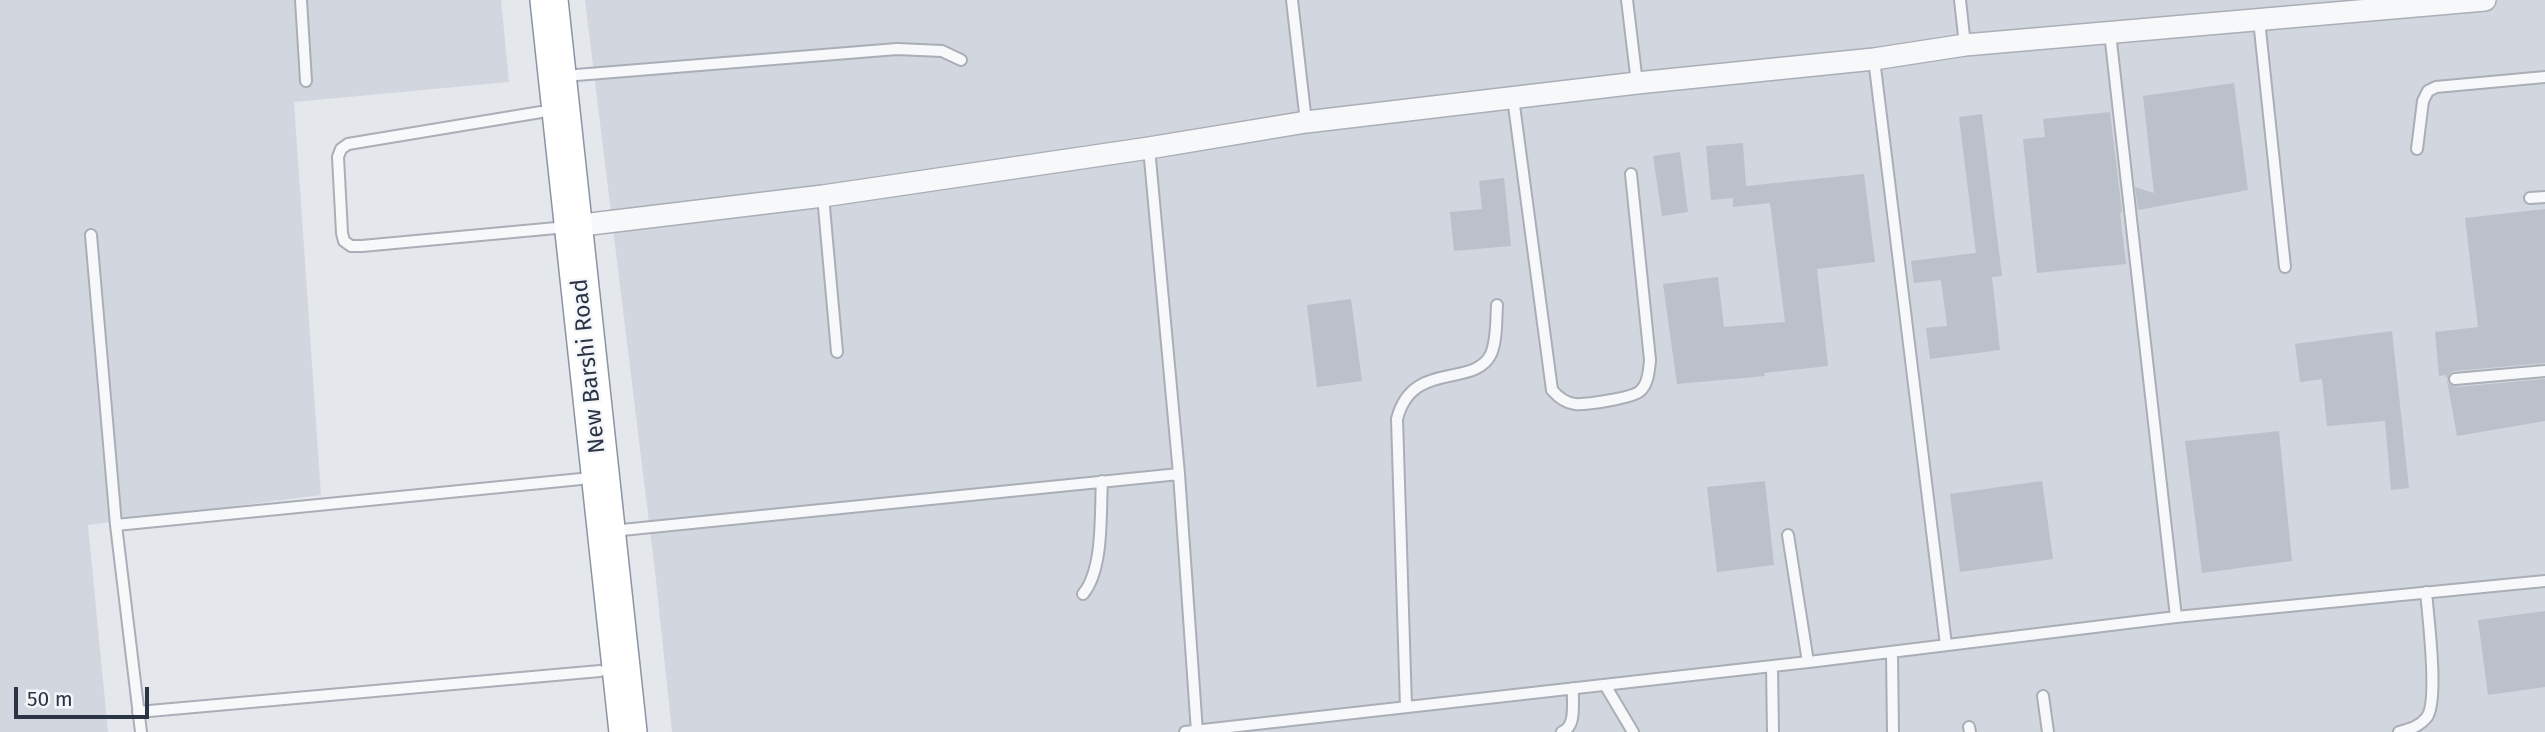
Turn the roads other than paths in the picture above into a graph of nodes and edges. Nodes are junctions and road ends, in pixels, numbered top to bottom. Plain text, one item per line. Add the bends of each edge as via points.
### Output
1 (301, 0) edge
2 (528, 0) edge
3 (549, 0) edge
4 (1293, 0) edge
5 (1627, 0) edge
6 (1960, 0) edge
7 (2485, 0) edge
8 (2259, 19) junction
9 (2110, 33) junction
10 (1965, 45) junction
11 (1874, 59) junction
12 (961, 60) dead end
13 (558, 77) junction
14 (2545, 77) edge
15 (306, 81) dead end
16 (1637, 83) junction
17 (1513, 98) junction
18 (541, 112) junction
19 (1306, 122) junction
20 (1149, 148) junction
21 (2417, 149) dead end
22 (1632, 174) dead end
23 (824, 196) junction
24 (2545, 197) edge
25 (2530, 198) dead end
26 (564, 227) junction
27 (91, 234) dead end
28 (2285, 267) dead end
29 (1497, 304) dead end
30 (838, 352) dead end
31 (2545, 371) edge
32 (2455, 379) dead end
33 (1179, 474) junction
34 (580, 479) junction
35 (1102, 481) junction
36 (116, 525) junction
37 (606, 531) junction
38 (1788, 535) dead end
39 (2545, 581) edge
40 (2426, 592) junction
41 (1083, 594) dead end
42 (2176, 617) junction
43 (1946, 645) junction
44 (1892, 652) junction
45 (1808, 662) junction
46 (1772, 666) junction
47 (600, 671) junction
48 (1605, 685) junction
49 (1573, 688) junction
50 (2043, 696) dead end
51 (1406, 707) junction
52 (138, 712) junction
53 (141, 732) edge
54 (606, 732) edge
55 (628, 732) edge
56 (1193, 732) edge
57 (1562, 732) edge
58 (1633, 732) edge
59 (1773, 732) edge
60 (1893, 732) edge
61 (2048, 732) edge
62 (2399, 732) edge

1 - 15 lane
2 - 18 highway, New Barshi Road
3 - 13 highway, New Barshi Road
4 - 19 lane
5 - 16 lane
6 - 10 lane
7 - 8 street
8 - 9 street
8 - 28 lane
9 - 10 street
9 - 42 lane
10 - 11 street
11 - 16 street
11 - 43 lane
12 - 13 lane via 942,51 897,49
13 - 26 highway, New Barshi Road
14 - 21 lane via 2428,91
16 - 17 street
17 - 19 street
17 - 22 lane via 1552,390 1561,400 1576,404 1634,395 1643,389 1649,373
18 - 26 highway, New Barshi Road
18 - 26 lane via 348,144 338,157 342,233 344,242 362,246
19 - 20 street
20 - 23 street
20 - 33 lane
23 - 26 street
23 - 30 lane
24 - 25 lane
26 - 34 highway, New Barshi Road
26 - 37 highway, New Barshi Road
27 - 36 lane
29 - 51 lane via 1490,357 1479,367 1409,391 1397,419
31 - 32 lane
33 - 35 lane
33 - 56 lane
34 - 36 lane
34 - 47 highway, New Barshi Road
35 - 37 lane
35 - 41 lane via 1096,566
36 - 52 lane
37 - 55 highway, New Barshi Road
38 - 45 lane
39 - 40 lane
40 - 42 lane
40 - 62 lane via 2429,715 2417,727
42 - 43 lane
43 - 44 lane
44 - 45 lane
44 - 60 lane
45 - 46 lane
46 - 48 lane
46 - 59 lane
47 - 52 lane
47 - 54 highway, New Barshi Road
48 - 49 lane
48 - 58 lane
49 - 51 lane
49 - 57 lane via 1572,725
50 - 61 lane
51 - 56 lane
52 - 53 lane

